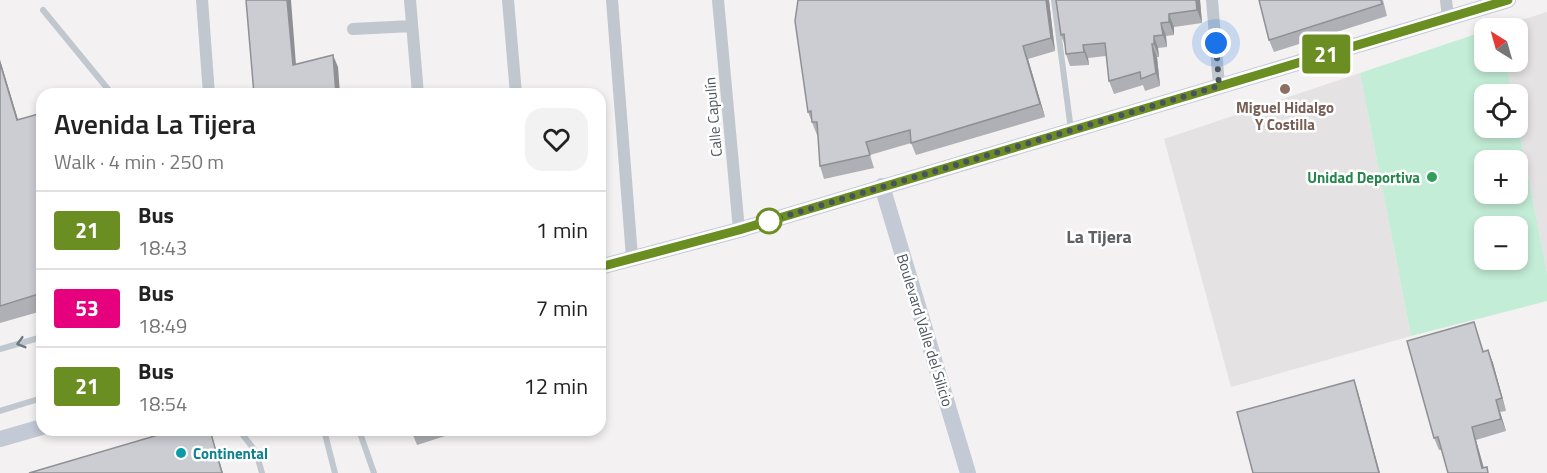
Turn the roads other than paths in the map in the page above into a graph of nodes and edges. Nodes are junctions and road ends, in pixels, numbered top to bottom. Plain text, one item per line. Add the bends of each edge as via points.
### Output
1 (202, 0) edge
2 (410, 0) edge
3 (508, 0) edge
4 (612, 0) edge
5 (718, 0) edge
6 (1054, 0) edge
7 (1212, 0) edge
8 (1446, 0) edge
9 (1508, 0) edge
10 (43, 10) dead end
11 (1448, 18) junction
12 (412, 26) junction
13 (353, 28) dead end
14 (1219, 86) junction
15 (107, 88) edge
16 (209, 88) edge
17 (417, 88) edge
18 (515, 88) edge
19 (1071, 130) junction
20 (882, 186) junction
21 (739, 230) junction
22 (632, 257) junction
23 (606, 265) edge
24 (36, 339) edge
25 (0, 349) edge
26 (36, 400) edge
27 (0, 411) edge
28 (36, 429) edge
29 (244, 436) edge
30 (326, 436) edge
31 (361, 436) edge
32 (0, 439) edge
33 (262, 473) edge
34 (335, 473) edge
35 (374, 473) edge
36 (968, 473) edge

1 - 16 street
2 - 12 street
3 - 18 street
4 - 22 street
5 - 21 street, Calle Capulín
6 - 19 lane
7 - 14 street
8 - 11 street
9 - 11 main road
10 - 15 lane
11 - 14 main road
12 - 13 street
12 - 17 street
14 - 19 main road
19 - 20 main road
20 - 21 main road
20 - 36 main road, Boulevard Valle del Silicio
21 - 22 main road
22 - 23 main road
24 -> 25 lane
26 - 27 lane
28 - 32 main road
29 - 33 lane via 256,452
30 - 34 lane
31 - 35 lane

